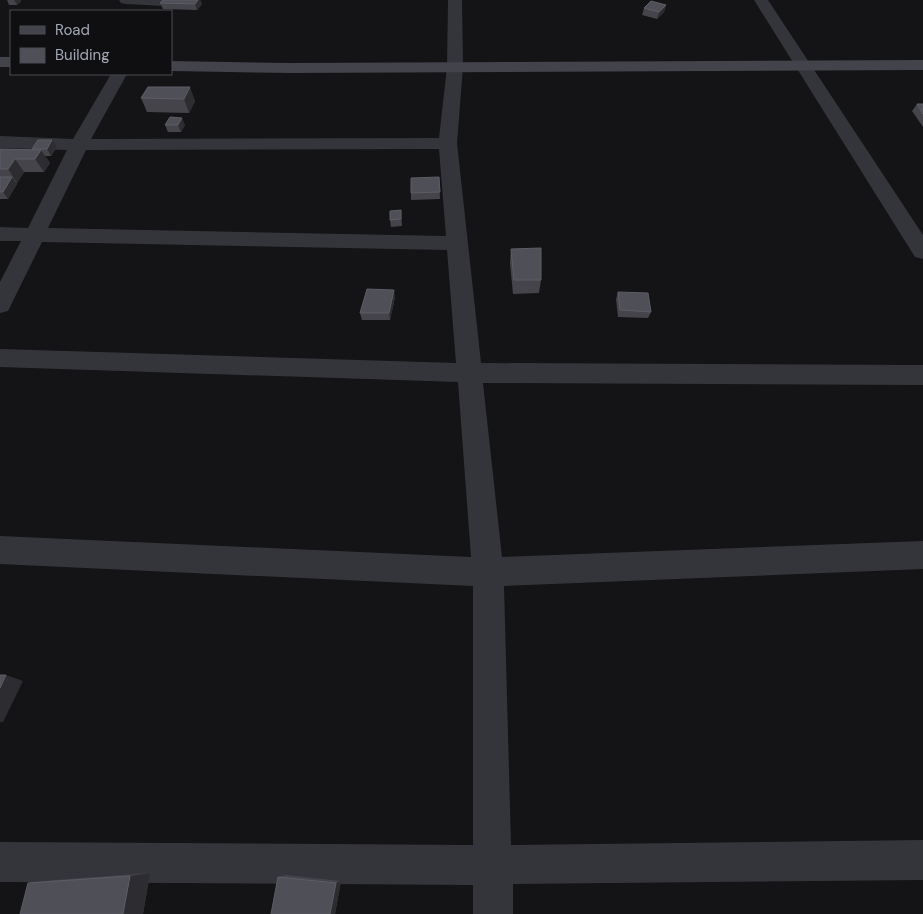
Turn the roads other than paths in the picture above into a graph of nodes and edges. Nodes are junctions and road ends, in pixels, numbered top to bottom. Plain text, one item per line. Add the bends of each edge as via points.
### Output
1 (126, 0) edge
2 (455, 0) edge
3 (761, 0) edge
4 (163, 4) edge
5 (805, 65) junction
6 (923, 65) edge
7 (172, 66) edge
8 (455, 67) junction
9 (118, 75) edge
10 (0, 142) edge
11 (448, 142) junction
12 (79, 145) junction
13 (0, 234) edge
14 (35, 235) junction
15 (458, 243) junction
16 (923, 252) edge
17 (0, 305) edge
18 (0, 358) edge
19 (469, 373) junction
20 (923, 374) edge
21 (0, 550) edge
22 (923, 555) edge
23 (488, 572) junction
24 (923, 860) edge
25 (0, 862) edge
26 (492, 865) junction
27 (493, 914) edge

1 - 4 street
2 - 8 street
3 - 5 street
5 - 6 street
5 - 8 street
5 - 16 street
7 - 8 street
8 - 11 street
9 - 12 street
10 - 12 street
11 - 12 street
11 - 15 street
12 - 14 street
13 - 14 street
14 - 15 street
14 - 17 street
15 - 19 street
18 - 19 street
19 - 20 street
19 - 23 street
21 - 23 street
22 - 23 street
23 - 26 street
24 - 26 street
25 - 26 street
26 - 27 street

